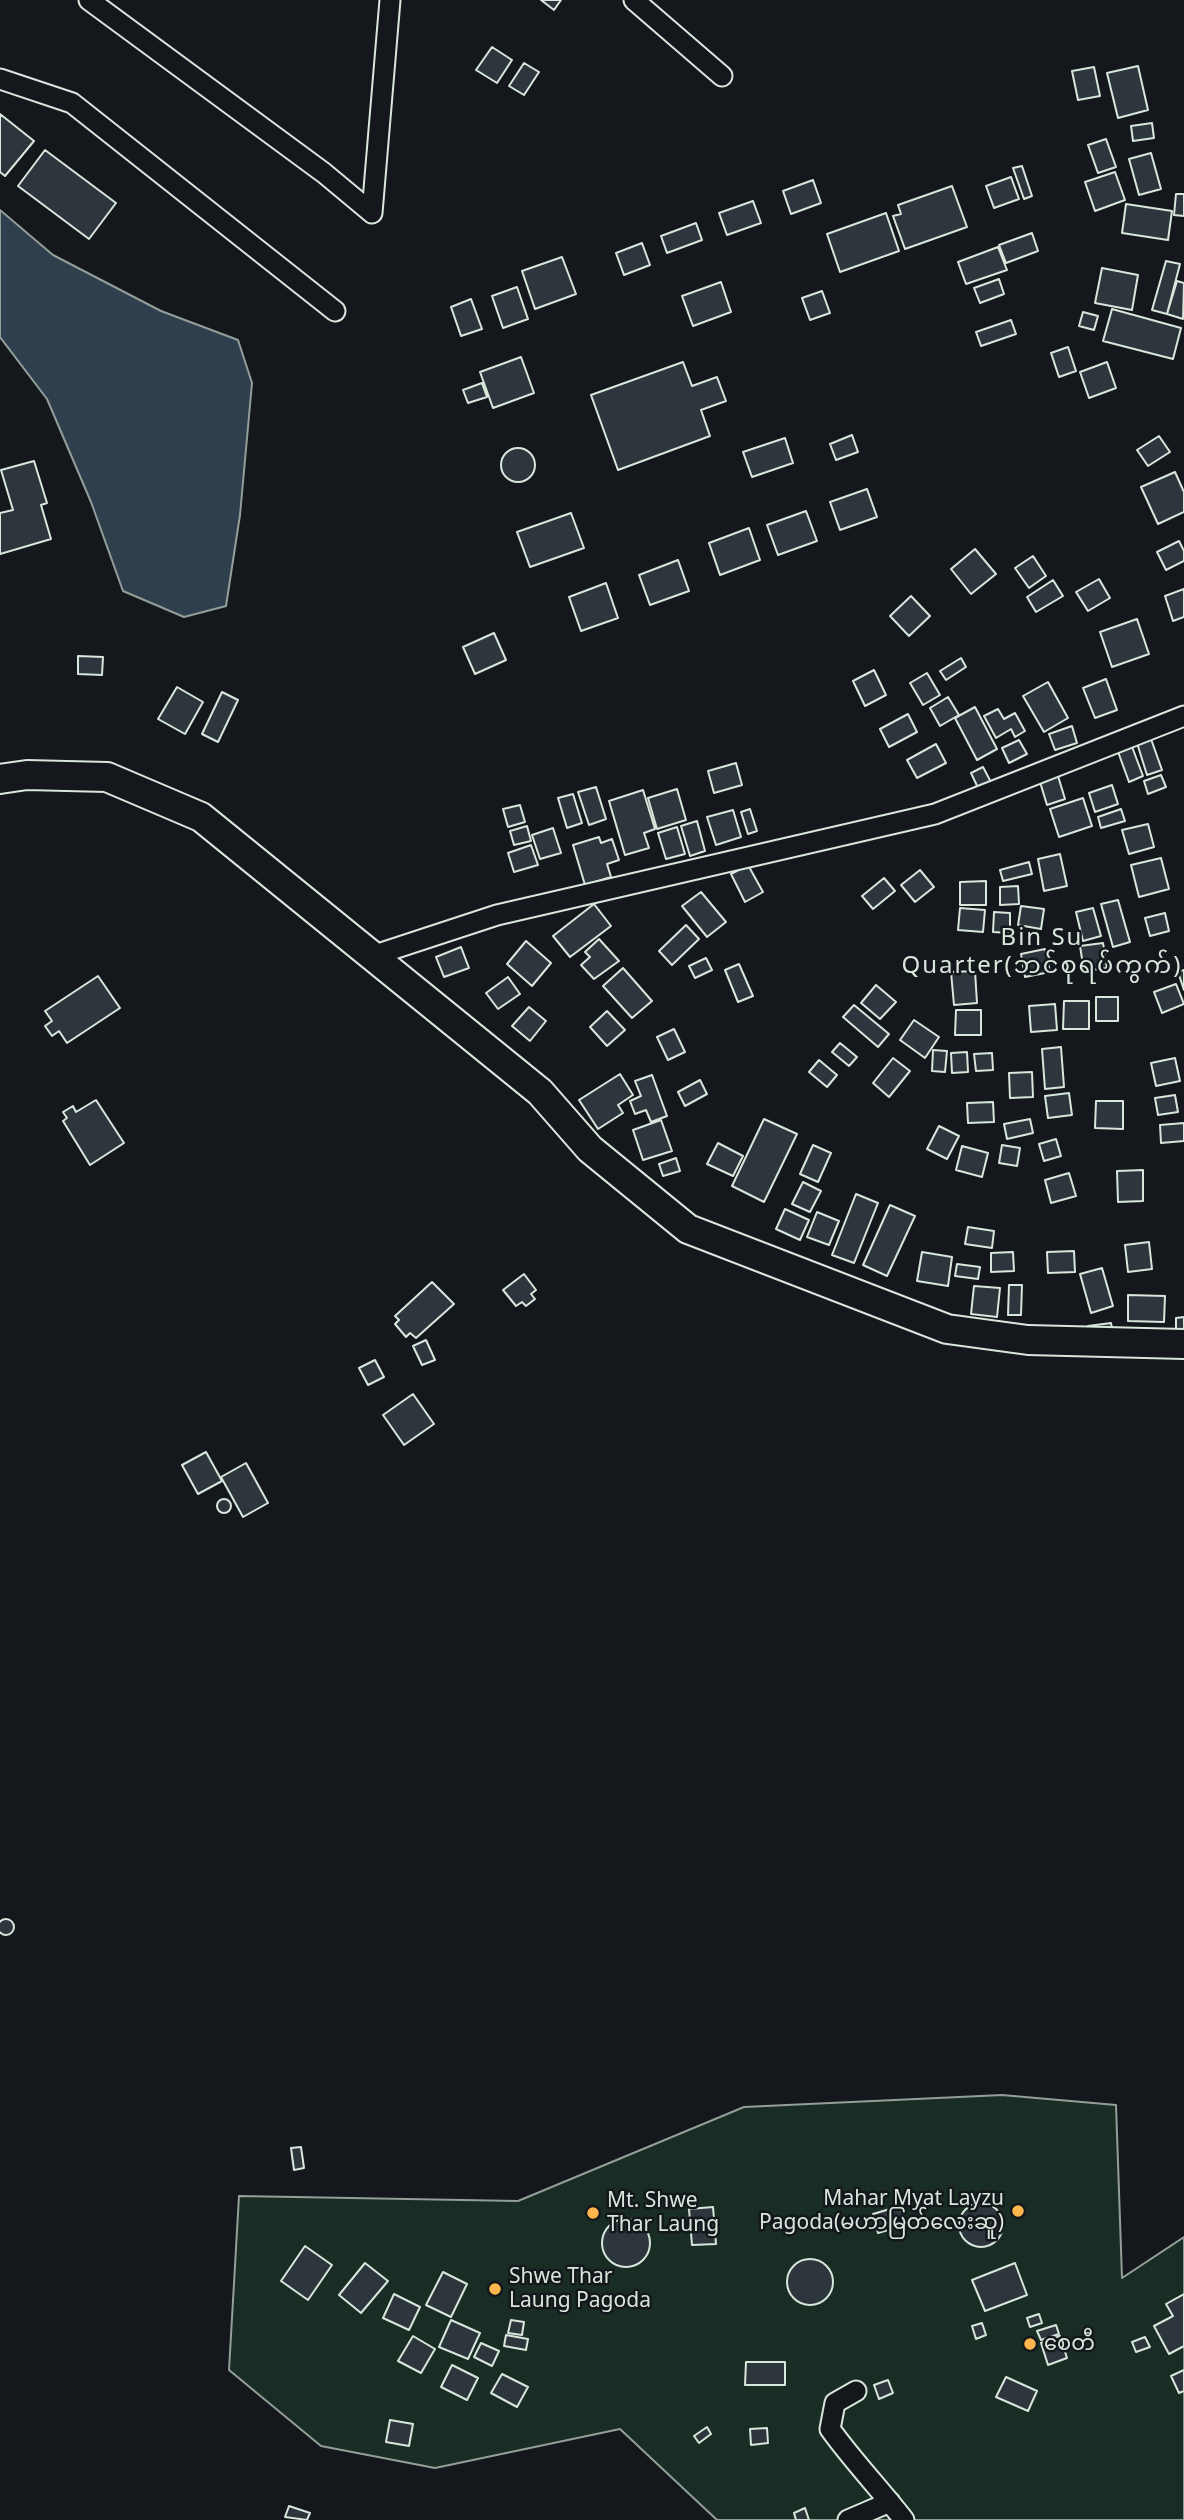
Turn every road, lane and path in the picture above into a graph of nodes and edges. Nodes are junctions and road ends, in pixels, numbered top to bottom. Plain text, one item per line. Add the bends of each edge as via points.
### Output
1 (89, 0) edge
2 (390, 0) edge
3 (634, 0) edge
4 (722, 76) dead end
5 (0, 79) edge
6 (335, 312) dead end
7 (1184, 716) edge
8 (0, 779) edge
9 (372, 956) junction
10 (1184, 1344) edge
11 (856, 2391) dead end
12 (890, 2502) junction
13 (848, 2520) edge
14 (904, 2520) edge

1 - 2 street via 372,213
3 - 4 street
5 - 6 street via 72,103
7 - 9 street via 935,814 497,915
8 - 9 main road via 107,777 201,817
9 - 10 main road via 540,1092 590,1149 688,1230 947,1329 1028,1340
11 - 12 street via 835,2403 831,2429 853,2462
12 - 13 street
12 - 14 street

